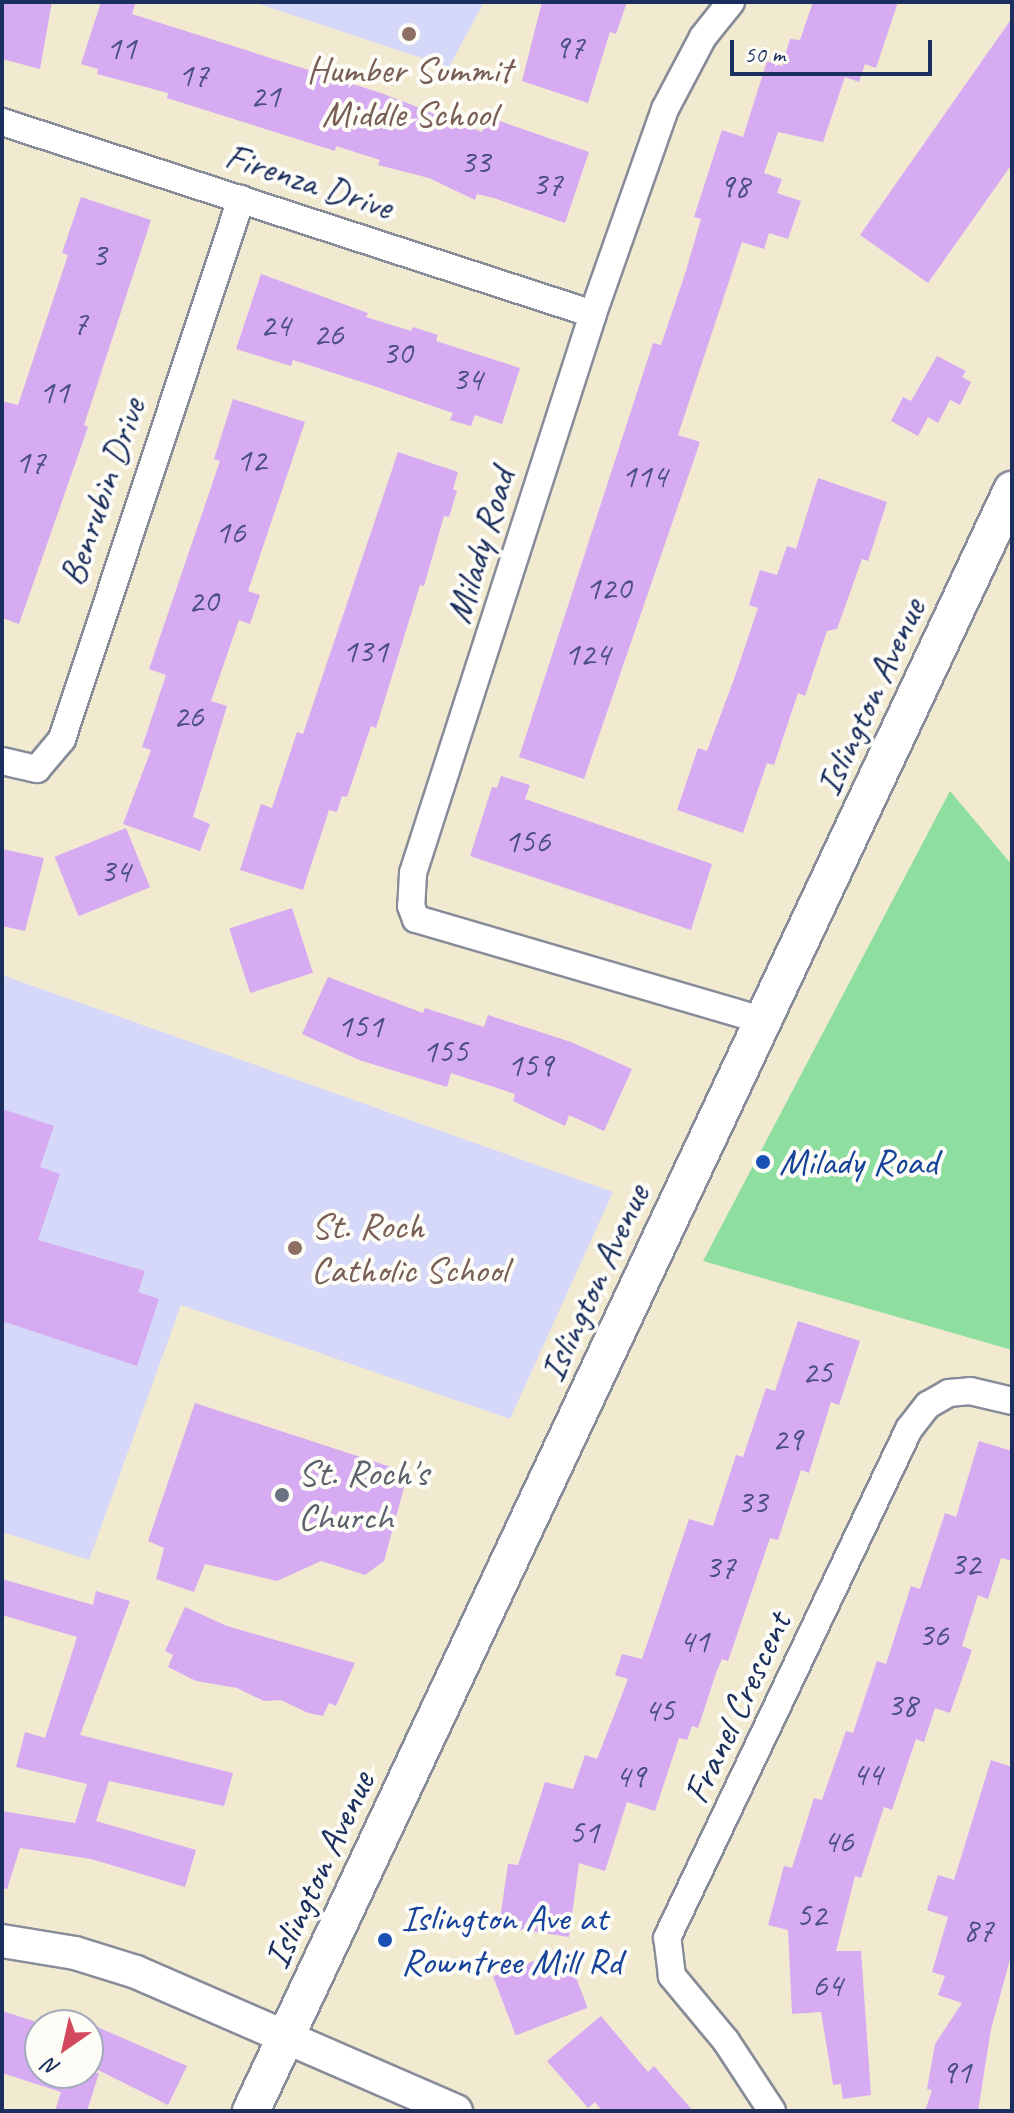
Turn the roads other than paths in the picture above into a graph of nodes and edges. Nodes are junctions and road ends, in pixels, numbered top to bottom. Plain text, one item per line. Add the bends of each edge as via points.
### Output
1 (731, 2) edge
2 (2, 122) edge
3 (241, 199) junction
4 (593, 314) junction
5 (1012, 490) edge
6 (2, 761) edge
7 (764, 1021) junction
8 (1012, 1401) edge
9 (2, 1941) edge
10 (286, 2037) junction
11 (251, 2111) edge
12 (456, 2111) edge
13 (772, 2111) edge

1 - 4 street, Milady Road via 703,37 665,109
2 - 3 street, Firenza Drive
3 - 4 street, Firenza Drive
3 - 6 street, Benrubin Drive via 62,739 37,769
4 - 7 street, Milady Road via 413,873 411,906 416,919
5 - 7 main road, Islington Avenue
7 - 10 main road, Islington Avenue
8 - 13 street, Franel Crescent via 970,1391 949,1393 928,1405 909,1429 667,1938 672,1976 726,2041
9 - 10 street via 75,1953 136,1972
10 - 11 main road, Islington Avenue
10 - 12 street

